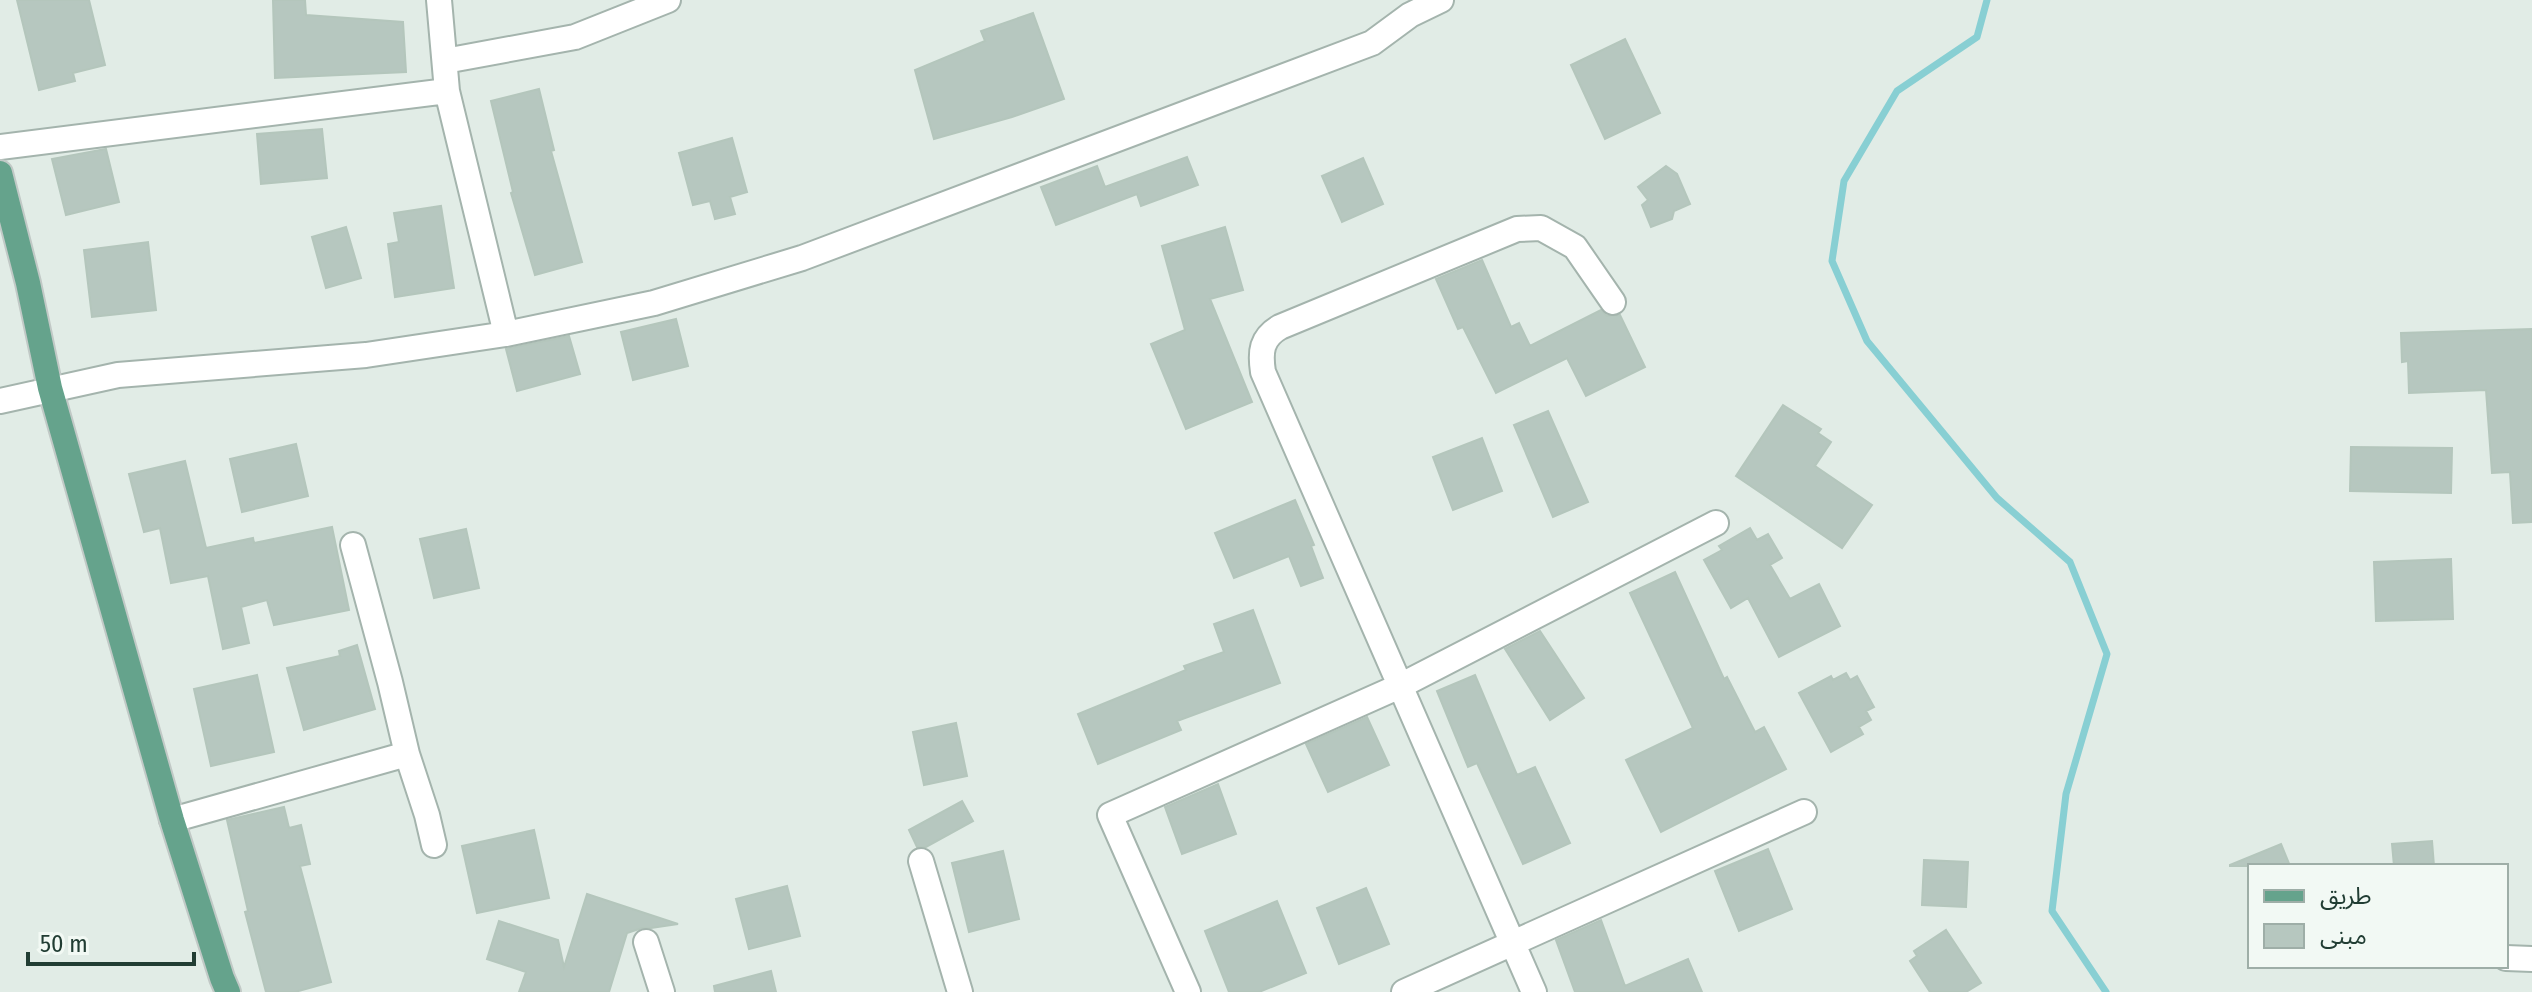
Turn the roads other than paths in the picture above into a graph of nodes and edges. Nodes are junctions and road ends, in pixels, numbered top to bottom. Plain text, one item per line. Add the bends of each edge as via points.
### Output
1 (439, 0) edge
2 (668, 0) edge
3 (1441, 0) edge
4 (1408, 7) edge
5 (445, 61) junction
6 (447, 91) junction
7 (0, 147) edge
8 (0, 173) edge
9 (1613, 302) dead end
10 (506, 334) junction
11 (50, 388) junction
12 (0, 401) edge
13 (1716, 523) dead end
14 (353, 545) dead end
15 (1400, 686) junction
16 (407, 754) junction
17 (1804, 812) dead end
18 (172, 820) junction
19 (434, 845) dead end
20 (921, 861) dead end
21 (646, 942) dead end
22 (1513, 943) junction
23 (2508, 958) edge
24 (2532, 959) edge
25 (228, 992) edge
26 (662, 992) edge
27 (960, 992) edge
28 (1188, 992) edge
29 (1404, 992) edge
30 (1534, 992) edge

1 - 5 street
2 - 5 street via 575,37
3 - 4 street
4 - 10 street via 1372,43 802,258 654,303
5 - 6 street
6 - 7 street
6 - 10 street
8 - 11 main road
9 - 15 street via 1575,247 1541,228 1517,229 1280,327 1265,340 1263,372
10 - 11 street via 353,356 132,373
11 - 12 street
11 - 18 main road
13 - 15 street
14 - 16 street
15 - 22 street
15 - 28 street via 1110,815
16 - 18 street
16 - 19 street
17 - 22 street
18 - 25 main road
20 - 27 street
21 - 26 street
22 - 29 street
22 - 30 street
23 - 24 street

